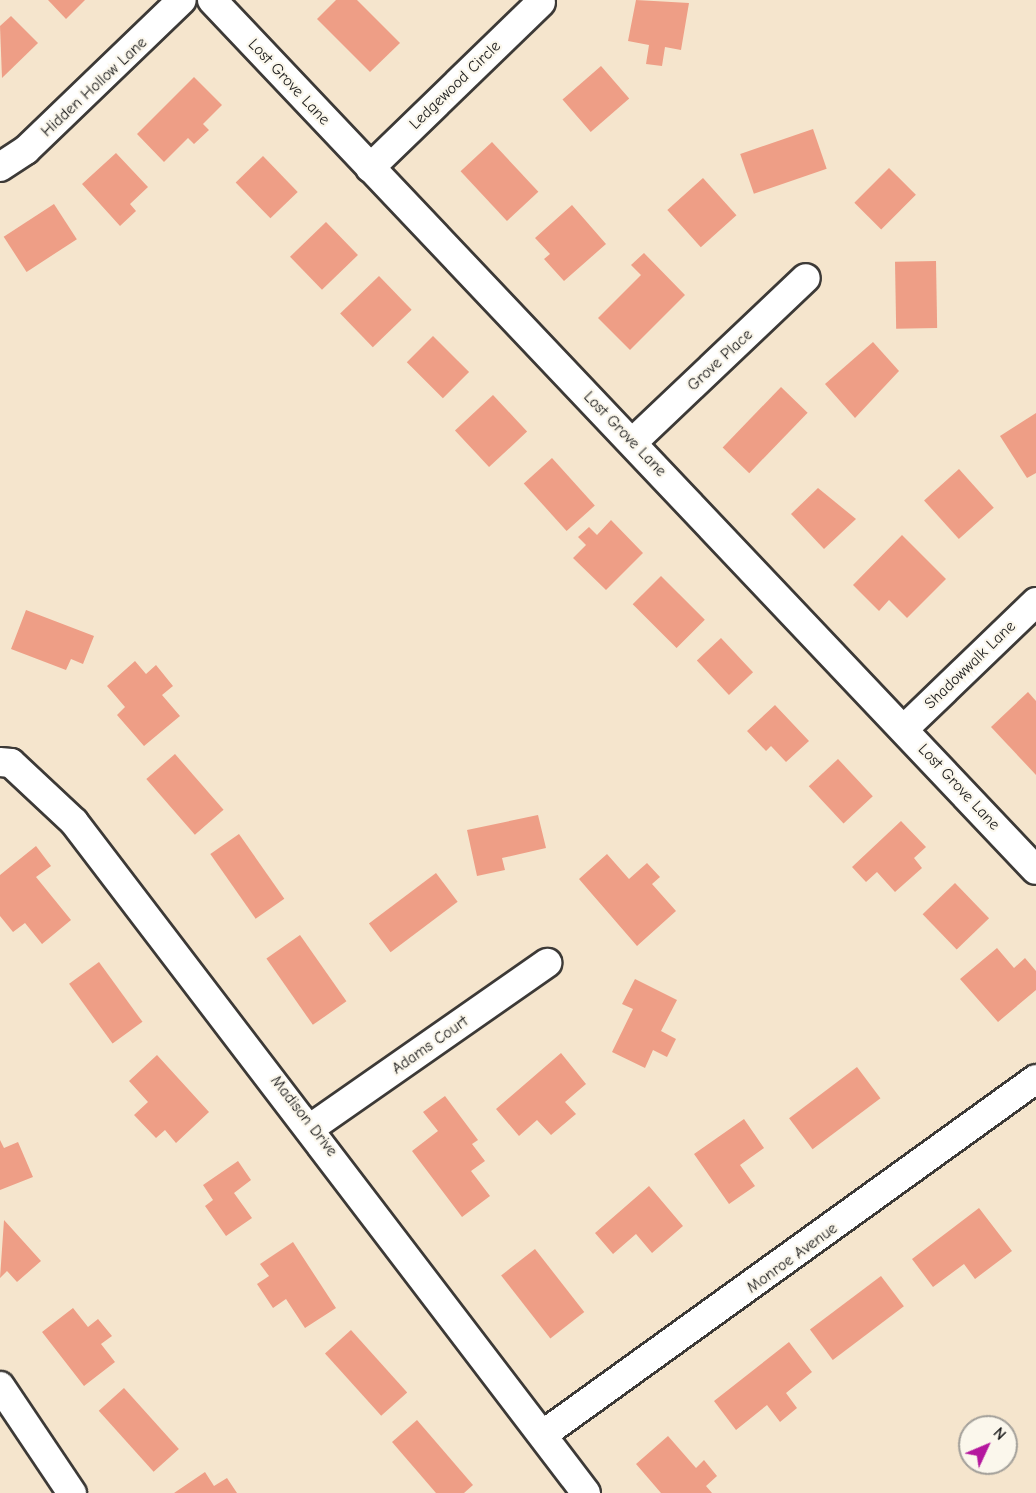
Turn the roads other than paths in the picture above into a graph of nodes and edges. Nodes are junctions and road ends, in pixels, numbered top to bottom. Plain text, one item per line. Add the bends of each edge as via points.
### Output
1 (182, 0) edge
2 (212, 0) edge
3 (541, 2) dead end
4 (0, 167) edge
5 (370, 168) junction
6 (807, 278) dead end
7 (633, 442) junction
8 (1036, 602) edge
9 (904, 729) junction
10 (0, 762) edge
11 (1036, 870) edge
12 (548, 963) dead end
13 (1036, 1079) edge
14 (312, 1127) junction
15 (0, 1386) edge
16 (544, 1433) junction
17 (72, 1493) edge
18 (586, 1493) edge

1 - 4 street, Hidden Hollow Lane via 26,150
2 - 5 street, Lost Grove Lane
3 - 5 street, Ledgewood Circle
5 - 7 street, Lost Grove Lane
6 - 7 street, Grove Place
7 - 9 street, Lost Grove Lane
8 - 9 street, Shadowwalk Lane
9 - 11 street, Lost Grove Lane
10 - 14 street, Madison Drive via 11,763 74,822
12 - 14 street, Adams Court
13 - 16 street, Monroe Avenue
14 - 16 street, Madison Drive
15 - 17 street
16 - 18 street, Madison Drive

